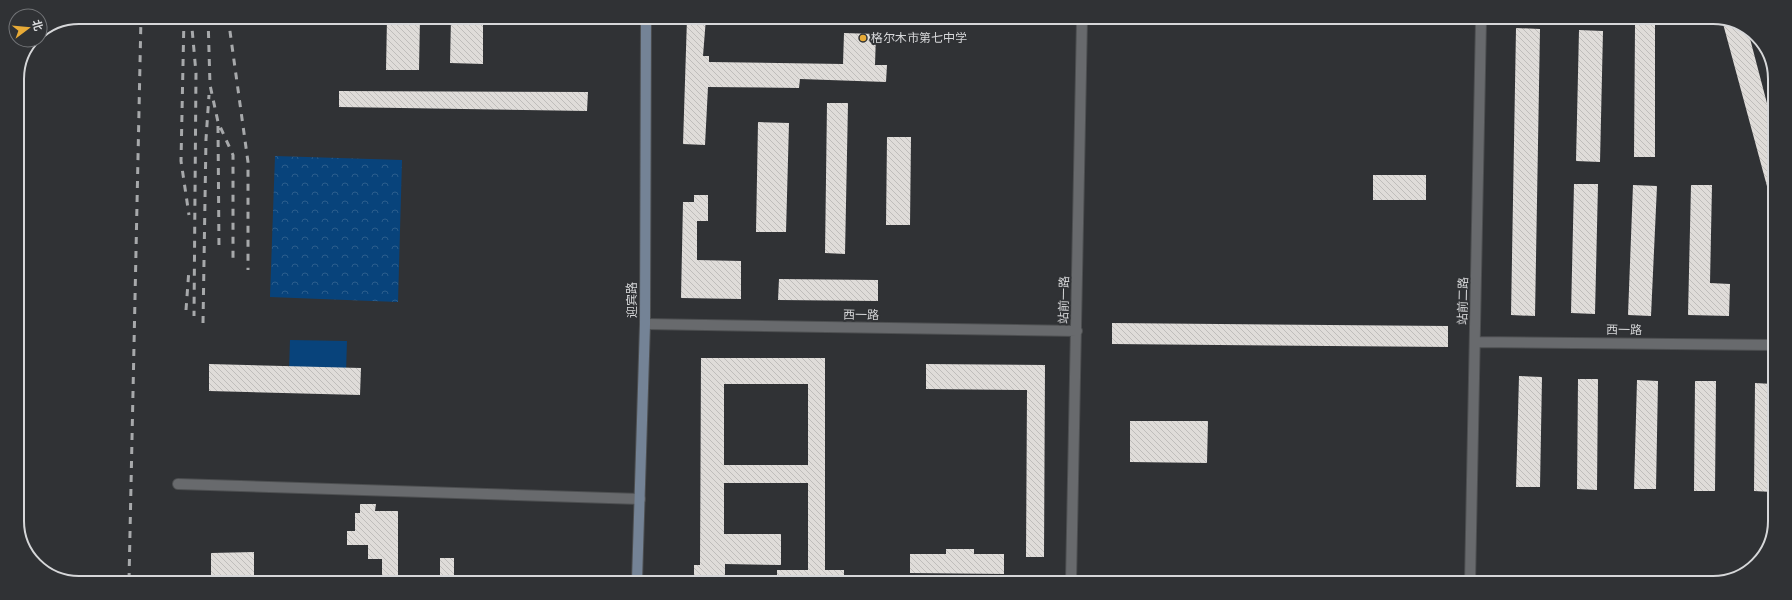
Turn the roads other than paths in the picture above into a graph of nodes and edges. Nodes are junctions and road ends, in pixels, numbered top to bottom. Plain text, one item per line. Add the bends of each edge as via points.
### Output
1 (646, 24) edge
2 (1082, 24) edge
3 (1481, 24) edge
4 (645, 324) junction
5 (1077, 331) junction
6 (1475, 342) junction
7 (1768, 345) edge
8 (178, 484) dead end
9 (640, 498) junction
10 (637, 576) edge
11 (1071, 576) edge
12 (1470, 576) edge

1 - 4 main road, 迎宾路
2 - 5 street, 站前一路
3 - 6 street, 站前二路
4 - 5 street, 西一路
4 - 9 main road, 迎宾路
5 - 11 street, 站前一路
6 - 7 street, 西一路
6 - 12 street, 站前二路
8 - 9 street
9 - 10 main road, 迎宾路

